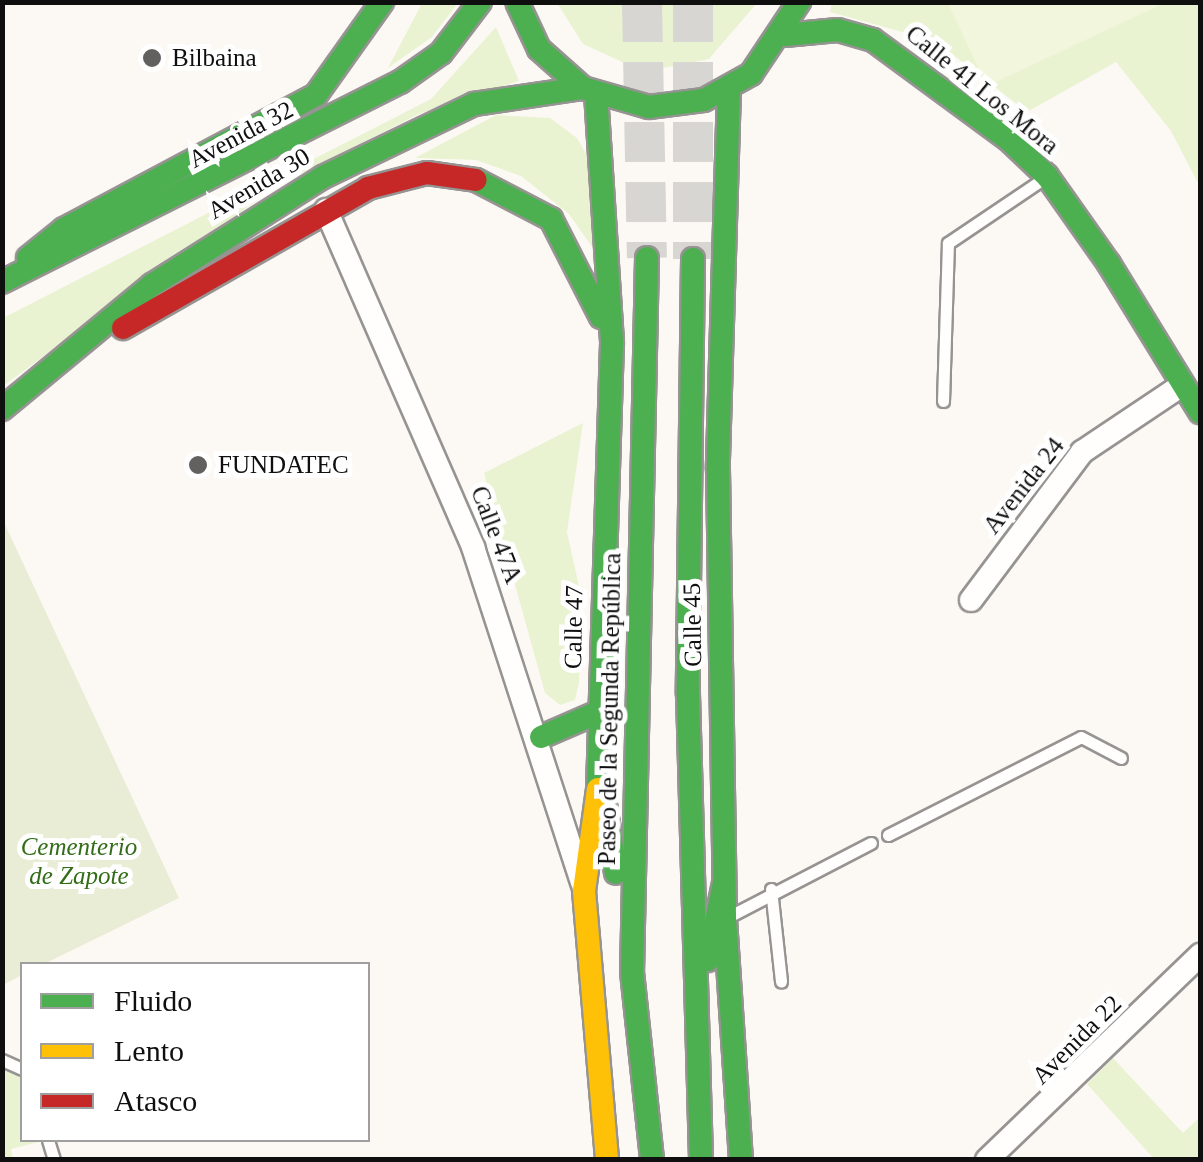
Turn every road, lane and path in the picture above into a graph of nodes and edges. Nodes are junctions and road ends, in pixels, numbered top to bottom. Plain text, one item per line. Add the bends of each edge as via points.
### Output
1 (382, 2) edge
2 (480, 2) edge
3 (517, 2) edge
4 (799, 2) edge
5 (785, 34) junction
6 (729, 88) junction
7 (590, 91) junction
8 (1047, 176) junction
9 (326, 210) junction
10 (647, 258) tunnel mouth
11 (694, 259) tunnel mouth
12 (4, 281) edge
13 (612, 343) junction
14 (74, 350) junction
15 (1182, 385) junction
16 (943, 400) dead end
17 (2, 409) edge
18 (1200, 412) edge
19 (971, 600) dead end
20 (601, 710) junction
21 (541, 737) junction
22 (1121, 758) dead end
23 (600, 773) junction
24 (888, 835) dead end
25 (871, 843) dead end
26 (724, 883) junction
27 (770, 889) junction
28 (584, 891) junction
29 (725, 919) junction
30 (1200, 954) edge
31 (632, 972) junction
32 (782, 981) dead end
33 (694, 1022) junction
34 (608, 1160) edge
35 (652, 1160) edge
36 (701, 1160) edge
37 (741, 1160) edge
38 (987, 1160) edge

1 - 12 main road via 316,96 64,229
2 - 12 main road, Avenida 32 via 440,53 400,82
3 - 7 main road via 540,49
4 - 5 main road
5 - 6 main road
5 - 8 main road, Calle 41 Los Mora via 838,30 873,40
6 - 7 main road, Avenida 30 via 677,106
6 - 26 main road, Calle 45 via 718,470
7 - 13 main road, Calle 47
7 - 14 main road, Avenida 30 via 498,97 392,142 242,223
8 - 15 main road, Calle 41 Los Mora
8 - 16 lane via 948,243
9 - 13 main road via 400,176 504,190 570,244
9 - 14 main road
9 - 21 street, Calle 47A via 474,547
10 - 31 main road, Paseo de la Segunda República
11 - 33 main road
13 - 20 main road, Calle 47
14 - 17 main road, Avenida 30
15 - 18 main road, Calle 41 Los Mora
15 - 19 street, Avenida 24 via 1082,452
20 - 21 main road
20 - 23 main road, Calle 47
21 - 28 street, Calle 47A
22 - 24 lane via 1080,737
23 - 28 main road, Calle 47
23 - 31 main road
25 - 27 lane
26 - 29 main road, Calle 45
26 - 33 main road
27 - 29 lane
27 - 32 lane
28 - 34 main road, Calle 47
29 - 37 main road, Calle 45
30 - 38 street, Avenida 22
31 - 35 main road, Paseo de la Segunda República
33 - 36 main road

